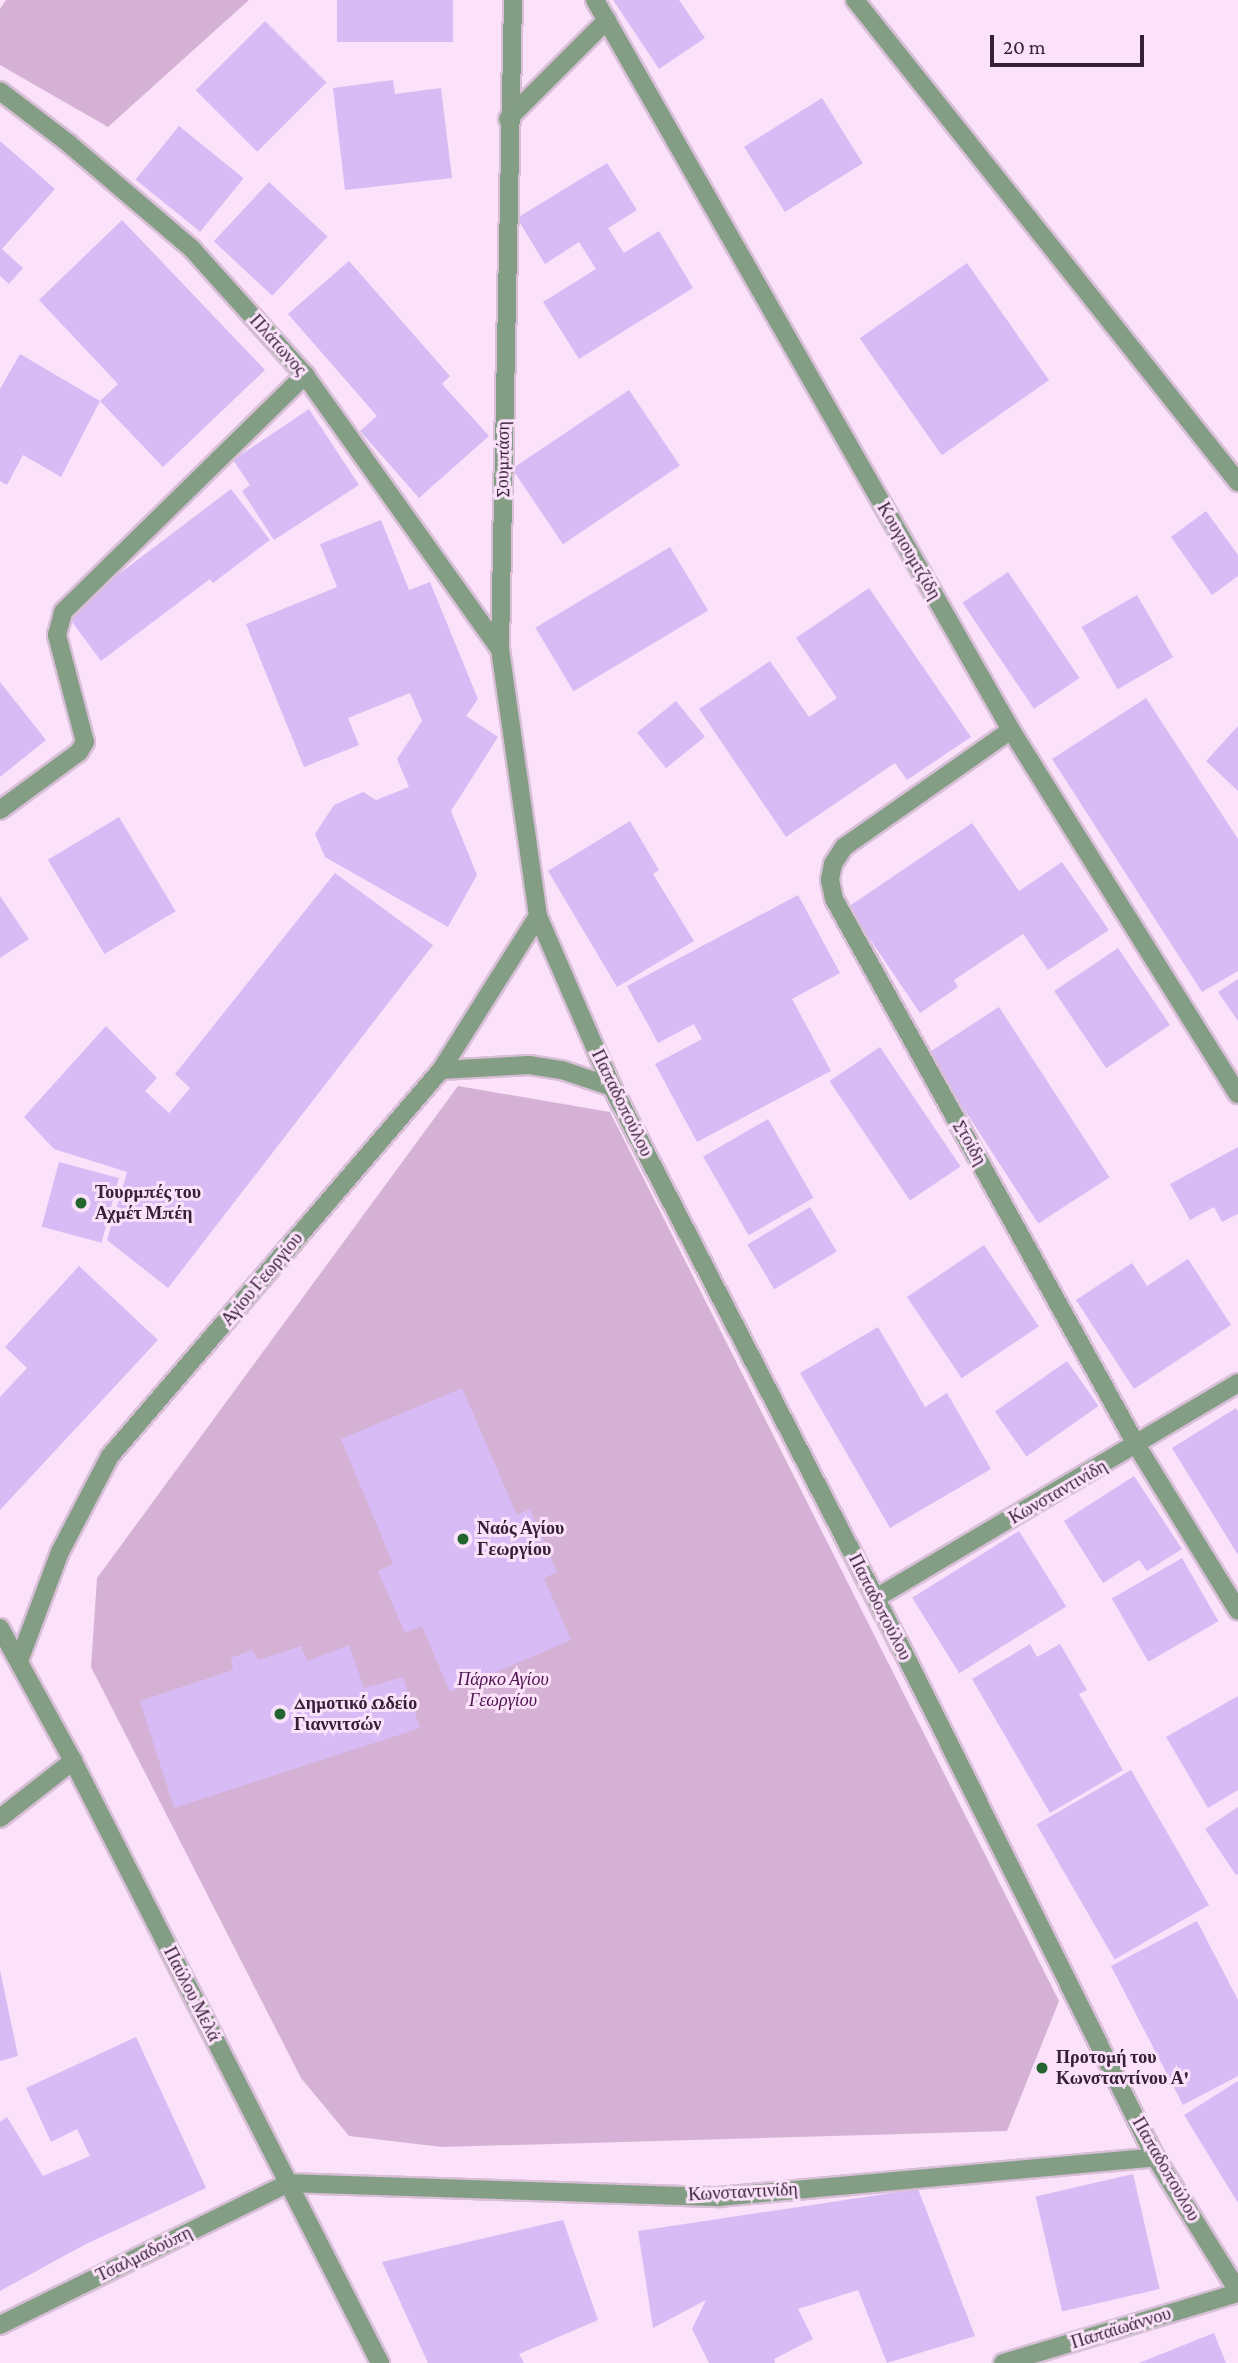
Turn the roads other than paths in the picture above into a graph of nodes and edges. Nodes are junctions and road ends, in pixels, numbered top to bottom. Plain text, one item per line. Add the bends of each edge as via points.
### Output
1 (513, 0) edge
2 (595, 0) edge
3 (855, 0) edge
4 (607, 20) junction
5 (0, 91) edge
6 (508, 119) junction
7 (305, 375) junction
8 (1238, 482) edge
9 (500, 649) junction
10 (1011, 730) junction
11 (0, 810) edge
12 (538, 916) junction
13 (441, 1070) junction
14 (612, 1087) junction
15 (1238, 1094) edge
16 (1238, 1384) edge
17 (1137, 1446) junction
18 (876, 1598) junction
19 (1238, 1611) edge
20 (0, 1628) edge
21 (19, 1661) junction
22 (73, 1761) junction
23 (0, 1818) edge
24 (1156, 2157) junction
25 (288, 2183) junction
26 (1238, 2292) edge
27 (0, 2325) edge
28 (380, 2363) edge
29 (1003, 2363) edge

1 - 6 street, Σουμπάση
2 - 4 street, Κουγιουμτζίδη
3 - 8 street
4 - 6 street
4 - 10 street, Κουγιουμτζίδη
5 - 7 street, Πλάτωνος via 68,142 191,250
6 - 9 street, Σουμπάση
7 - 9 street, Πλάτωνος
7 - 11 street via 63,612 57,635 85,742 79,752
9 - 12 street, Σουμπάση
10 - 15 street, Κουγιουμτζίδη
10 - 17 street, Στοίδη via 844,847 830,880 834,899
12 - 13 street, Αγίου Γεωργίου
12 - 14 street, Παπαδοπούλου
13 - 14 street via 529,1065 562,1070
13 - 21 street, Αγίου Γεωργίου via 110,1456 60,1552
14 - 18 street, Παπαδοπούλου
16 - 17 street, Κωνσταντινίδη
17 - 18 street, Κωνσταντινίδη
17 - 19 street, Στοίδη
18 - 24 street, Παπαδοπούλου
20 - 21 street, Παύλου Μελά
21 - 22 street, Παύλου Μελά
22 - 23 street
22 - 25 street, Παύλου Μελά
24 - 25 street, Κωνσταντινίδη via 719,2197
24 - 26 street, Παπαδοπούλου
25 - 27 street, Τσαλμαδούπη
25 - 28 street, Παύλου Μελά
26 - 29 street, Παπαϊωάννου

